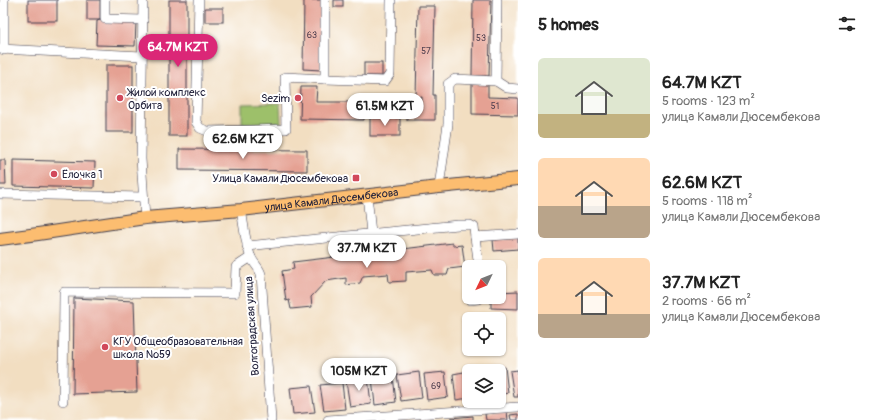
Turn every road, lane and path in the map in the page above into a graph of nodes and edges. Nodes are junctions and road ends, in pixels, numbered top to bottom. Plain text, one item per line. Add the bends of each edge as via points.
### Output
1 (4, 0) edge
2 (105, 0) edge
3 (143, 0) edge
4 (199, 0) edge
5 (325, 0) edge
6 (391, 0) edge
7 (497, 0) edge
8 (143, 20) junction
9 (2, 50) edge
10 (142, 56) junction
11 (325, 79) junction
12 (496, 81) junction
13 (518, 89) edge
14 (518, 179) edge
15 (439, 187) junction
16 (0, 194) edge
17 (367, 195) junction
18 (143, 197) junction
19 (241, 210) junction
20 (145, 218) junction
21 (371, 233) junction
22 (518, 234) edge
23 (475, 237) junction
24 (0, 239) edge
25 (247, 246) junction
26 (250, 257) junction
27 (478, 260) edge
28 (63, 401) dead end
29 (518, 407) edge
30 (271, 420) edge
31 (328, 420) edge

1 - 9 street
2 - 8 street via 105,19
3 - 8 street
4 - 11 street via 196,122 200,128 207,131 286,129 285,77
5 - 11 street
6 - 11 street via 390,74 385,80
7 - 12 street
8 - 10 street
9 - 10 street
10 - 18 street
12 - 13 street via 507,88
12 - 15 street via 455,79 448,84 448,124
14 - 15 main road, улица Камали Дюсембекова
15 - 17 main road, улица Камали Дюсембекова
16 - 18 street
17 - 19 main road, улица Камали Дюсембекова
17 - 21 street
18 - 20 street
19 - 20 main road, улица Камали Дюсембекова
19 - 25 street, Волгоградская улица
20 - 24 main road, улица Камали Дюсембекова
21 - 23 street via 470,225 474,227
21 - 25 street
22 - 23 street
23 - 27 street
25 - 26 street, Волгоградская улица
26 - 28 street via 236,267 235,293 64,292
26 - 30 street, Волгоградская улица via 261,274
29 - 31 street

